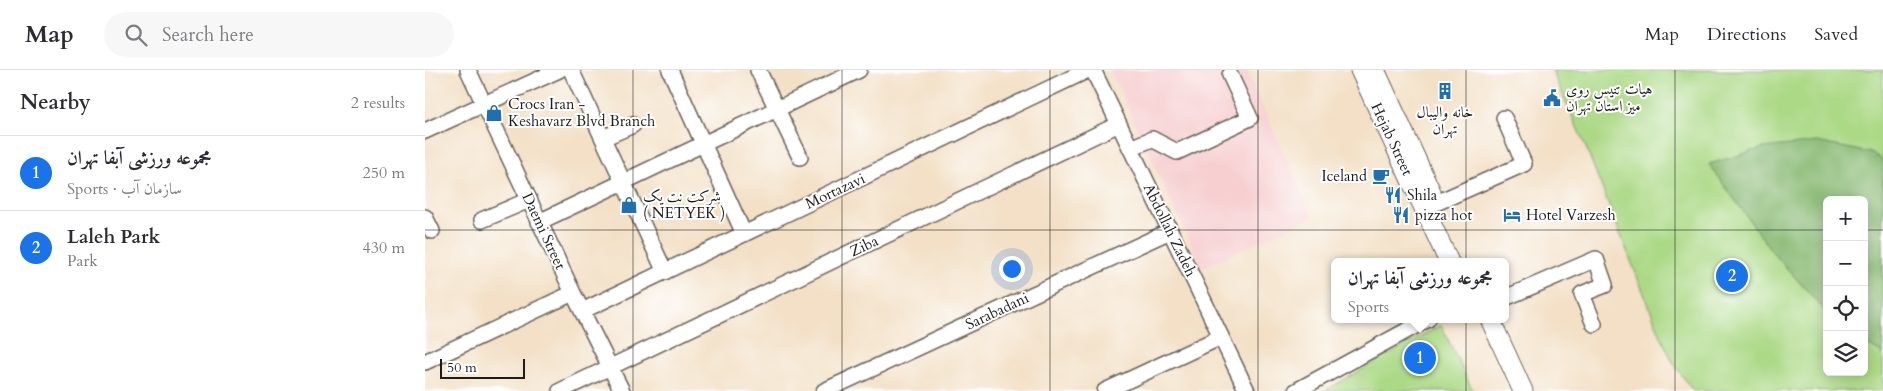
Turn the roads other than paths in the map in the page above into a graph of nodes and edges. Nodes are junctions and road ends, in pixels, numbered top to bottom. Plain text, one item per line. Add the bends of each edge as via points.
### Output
1 (468, 70) edge
2 (559, 70) edge
3 (571, 70) edge
4 (670, 70) edge
5 (758, 70) edge
6 (859, 70) edge
7 (1088, 70) edge
8 (1093, 70) edge
9 (1360, 70) edge
10 (1375, 70) edge
11 (1230, 75) dead end
12 (484, 104) junction
13 (777, 109) junction
14 (1504, 118) dead end
15 (1119, 124) junction
16 (633, 125) dead end
17 (425, 132) edge
18 (603, 138) junction
19 (703, 144) junction
20 (1130, 148) junction
21 (800, 158) dead end
22 (623, 182) junction
23 (529, 200) junction
24 (1436, 203) junction
25 (482, 220) dead end
26 (539, 222) junction
27 (1170, 231) junction
28 (744, 234) junction
29 (1447, 258) edge
30 (1461, 258) edge
31 (665, 272) junction
32 (573, 293) junction
33 (1509, 296) edge
34 (582, 311) junction
35 (1421, 323) edge
36 (1478, 323) edge
37 (1491, 323) edge
38 (1594, 324) dead end
39 (1221, 337) junction
40 (425, 362) edge
41 (610, 367) junction
42 (560, 391) edge
43 (622, 391) edge
44 (824, 391) edge
45 (1105, 391) edge
46 (1247, 391) edge
47 (1296, 391) edge
48 (1509, 391) edge
49 (1523, 391) edge

1 - 12 street, Daemi Street
2 - 12 street
3 - 18 street
4 - 19 street
5 - 13 street
6 - 13 street
7 - 28 street, Mortazavi
8 - 15 street, Abdollah Zadeh
9 - 29 main road, Hejab Street
10 - 24 main road, Hejab Street
11 - 20 street via 1251,118 1177,152 1152,139
12 - 17 street
12 - 23 street, Daemi Street
13 - 19 street
13 - 21 street
14 - 24 street via 1524,164
15 - 20 street, Abdollah Zadeh
15 - 41 street, Ziba
16 - 18 street
18 - 22 street
19 - 22 street
19 - 28 street
20 - 27 street, Abdollah Zadeh
22 - 26 street
22 - 31 street
23 - 25 street
23 - 26 street, Daemi Street
24 - 30 main road, Hejab Street
26 - 32 street, Daemi Street
27 - 39 street, Abdollah Zadeh
27 - 44 street, Sarabadani
28 - 31 street, Mortazavi
31 - 34 street, Mortazavi
32 - 34 street, Daemi Street
32 - 40 street
33 - 38 street via 1596,259 1605,285 1582,294
34 - 41 street, Daemi Street
35 - 47 street
36 - 48 main road
37 - 49 main road
39 - 45 street
39 - 46 street, Abdollah Zadeh
41 - 42 street, Ziba
41 - 43 street, Daemi Street

